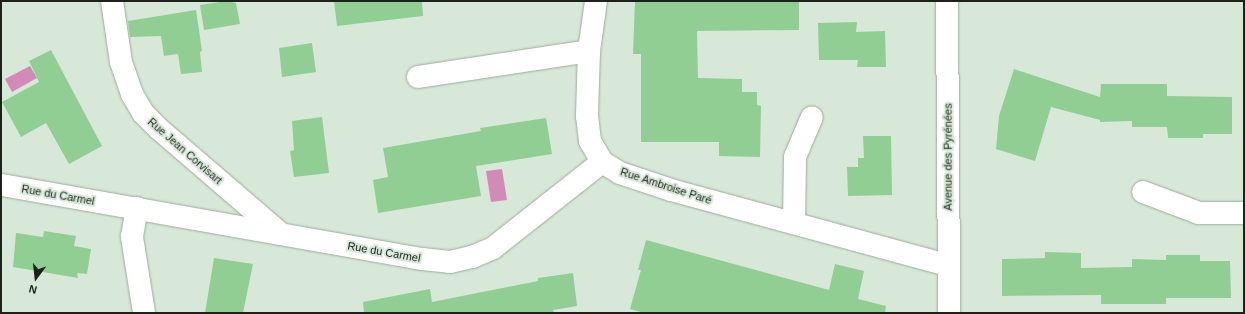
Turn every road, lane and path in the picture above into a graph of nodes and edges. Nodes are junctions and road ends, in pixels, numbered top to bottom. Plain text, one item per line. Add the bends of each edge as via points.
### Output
1 (112, 1) edge
2 (596, 1) edge
3 (947, 1) edge
4 (589, 51) junction
5 (418, 77) dead end
6 (812, 117) dead end
7 (602, 162) junction
8 (2, 185) dead end
9 (1143, 192) dead end
10 (137, 208) junction
11 (1244, 213) edge
12 (794, 223) junction
13 (280, 233) junction
14 (948, 265) junction
15 (144, 313) edge
16 (948, 313) edge

1 - 13 street, Rue Jean Corvisart via 121,62 132,94 144,113 159,130
2 - 4 street, Rue Ambroise Paré
3 - 14 street, Avenue des Pyrénées
4 - 5 street
4 - 7 street, Rue Ambroise Paré via 587,116 590,141
6 - 12 street via 795,157
7 - 12 street, Rue Ambroise Paré via 620,173 672,190
7 - 13 street, Rue du Carmel via 493,248 472,257 450,262
8 - 10 street, Rue du Carmel
9 - 11 street via 1199,213
10 - 13 street, Rue du Carmel
10 - 15 street via 132,237
12 - 14 street, Rue Ambroise Paré
14 - 16 street, Avenue des Pyrénées

